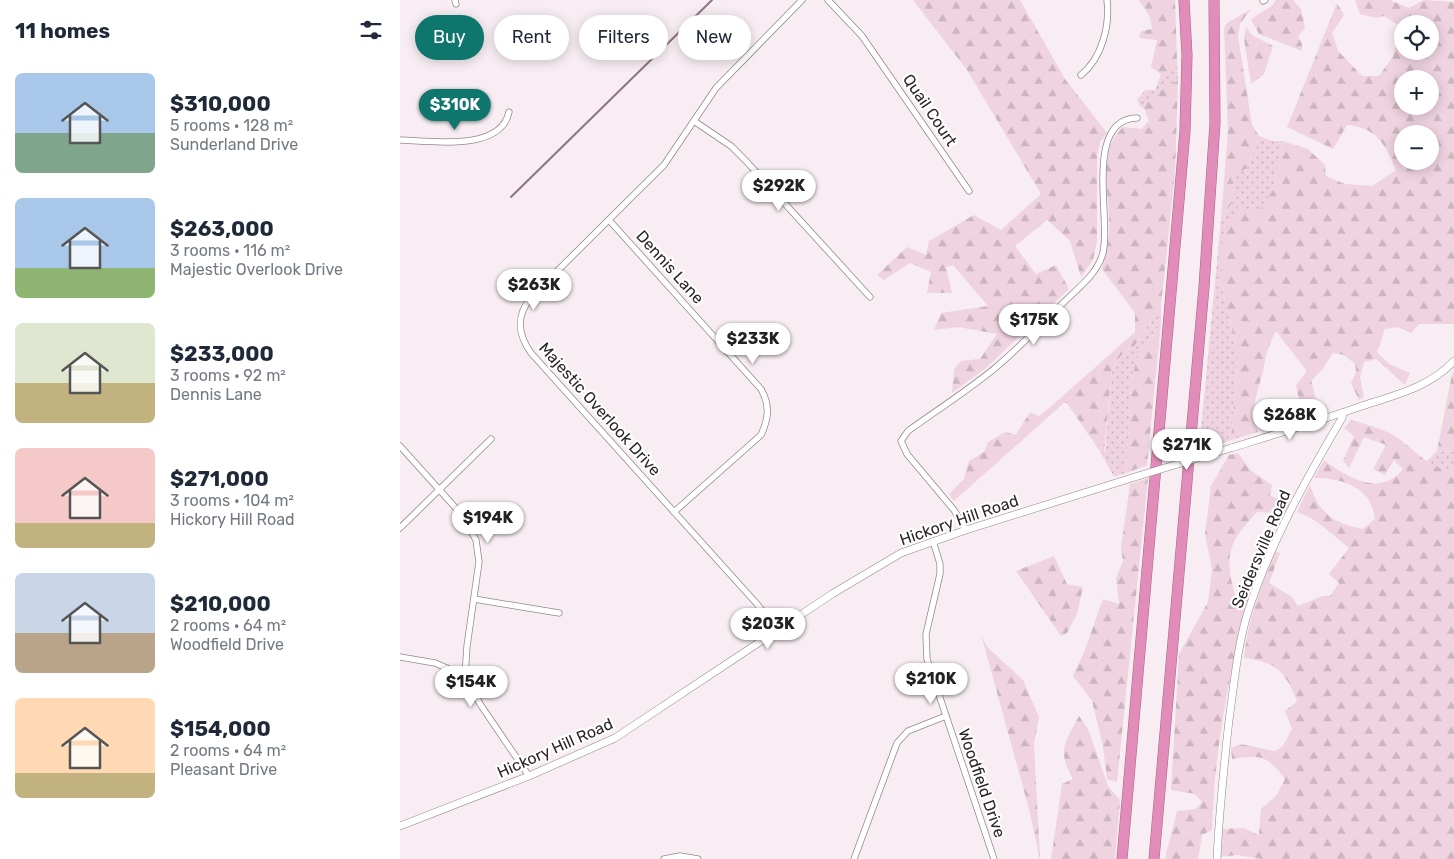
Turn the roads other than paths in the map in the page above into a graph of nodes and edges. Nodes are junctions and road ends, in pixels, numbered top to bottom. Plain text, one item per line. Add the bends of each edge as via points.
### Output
1 (802, 0) edge
2 (828, 0) edge
3 (1107, 0) edge
4 (1184, 0) edge
5 (1214, 0) edge
6 (1081, 75) dead end
7 (510, 112) dead end
8 (1136, 118) dead end
9 (694, 120) junction
10 (400, 140) edge
11 (969, 191) dead end
12 (609, 220) junction
13 (870, 297) dead end
14 (1454, 362) edge
15 (1342, 413) junction
16 (491, 439) dead end
17 (400, 446) edge
18 (438, 489) junction
19 (674, 512) junction
20 (400, 528) edge
21 (966, 530) junction
22 (933, 541) junction
23 (474, 599) junction
24 (559, 613) dead end
25 (777, 631) junction
26 (400, 657) edge
27 (465, 676) junction
28 (946, 716) junction
29 (529, 776) junction
30 (400, 826) edge
31 (664, 859) edge
32 (698, 859) edge
33 (854, 859) edge
34 (994, 859) edge
35 (1122, 859) edge
36 (1154, 859) edge
37 (1216, 859) edge

1 - 9 street, Majestic Overlook Drive via 716,88
2 - 11 street, Quail Court via 867,43
3 - 6 street via 1106,31 1101,45
4 - 35 highway via 1188,55 1185,132
5 - 36 highway via 1215,123 1204,287
7 - 10 street via 508,122 500,129 479,139 460,142
8 - 21 street via 1120,123 1107,141 1103,163 1105,237 1102,256 1095,269 997,367 908,431 901,441 907,454 954,510
9 - 12 street, Majestic Overlook Drive via 664,165
9 - 13 street via 746,160
12 - 19 street, Majestic Overlook Drive via 526,303 520,318 520,332 531,353
12 - 19 street, Dennis Lane via 760,389 768,404 768,419 761,435
14 - 15 street via 1433,380
15 - 21 street, Hickory Hill Road, bridge
15 - 37 street, Seidersville Road via 1286,521 1260,577 1248,614 1233,689
16 - 18 street
17 - 18 street
18 - 20 street
18 - 23 street via 462,515 476,540 479,562
19 - 25 street, Majestic Overlook Drive
21 - 22 street, Hickory Hill Road
22 - 25 street, Hickory Hill Road via 874,568
22 - 28 street, Woodfield Drive via 940,574 926,634 927,660
23 - 24 street
23 - 27 street
25 - 29 street, Hickory Hill Road via 615,738
26 - 27 street via 435,663
27 - 29 street
28 - 33 street via 920,725 897,743
28 - 34 street, Woodfield Drive
29 - 30 street, Hickory Hill Road
31 - 32 street via 680,856

